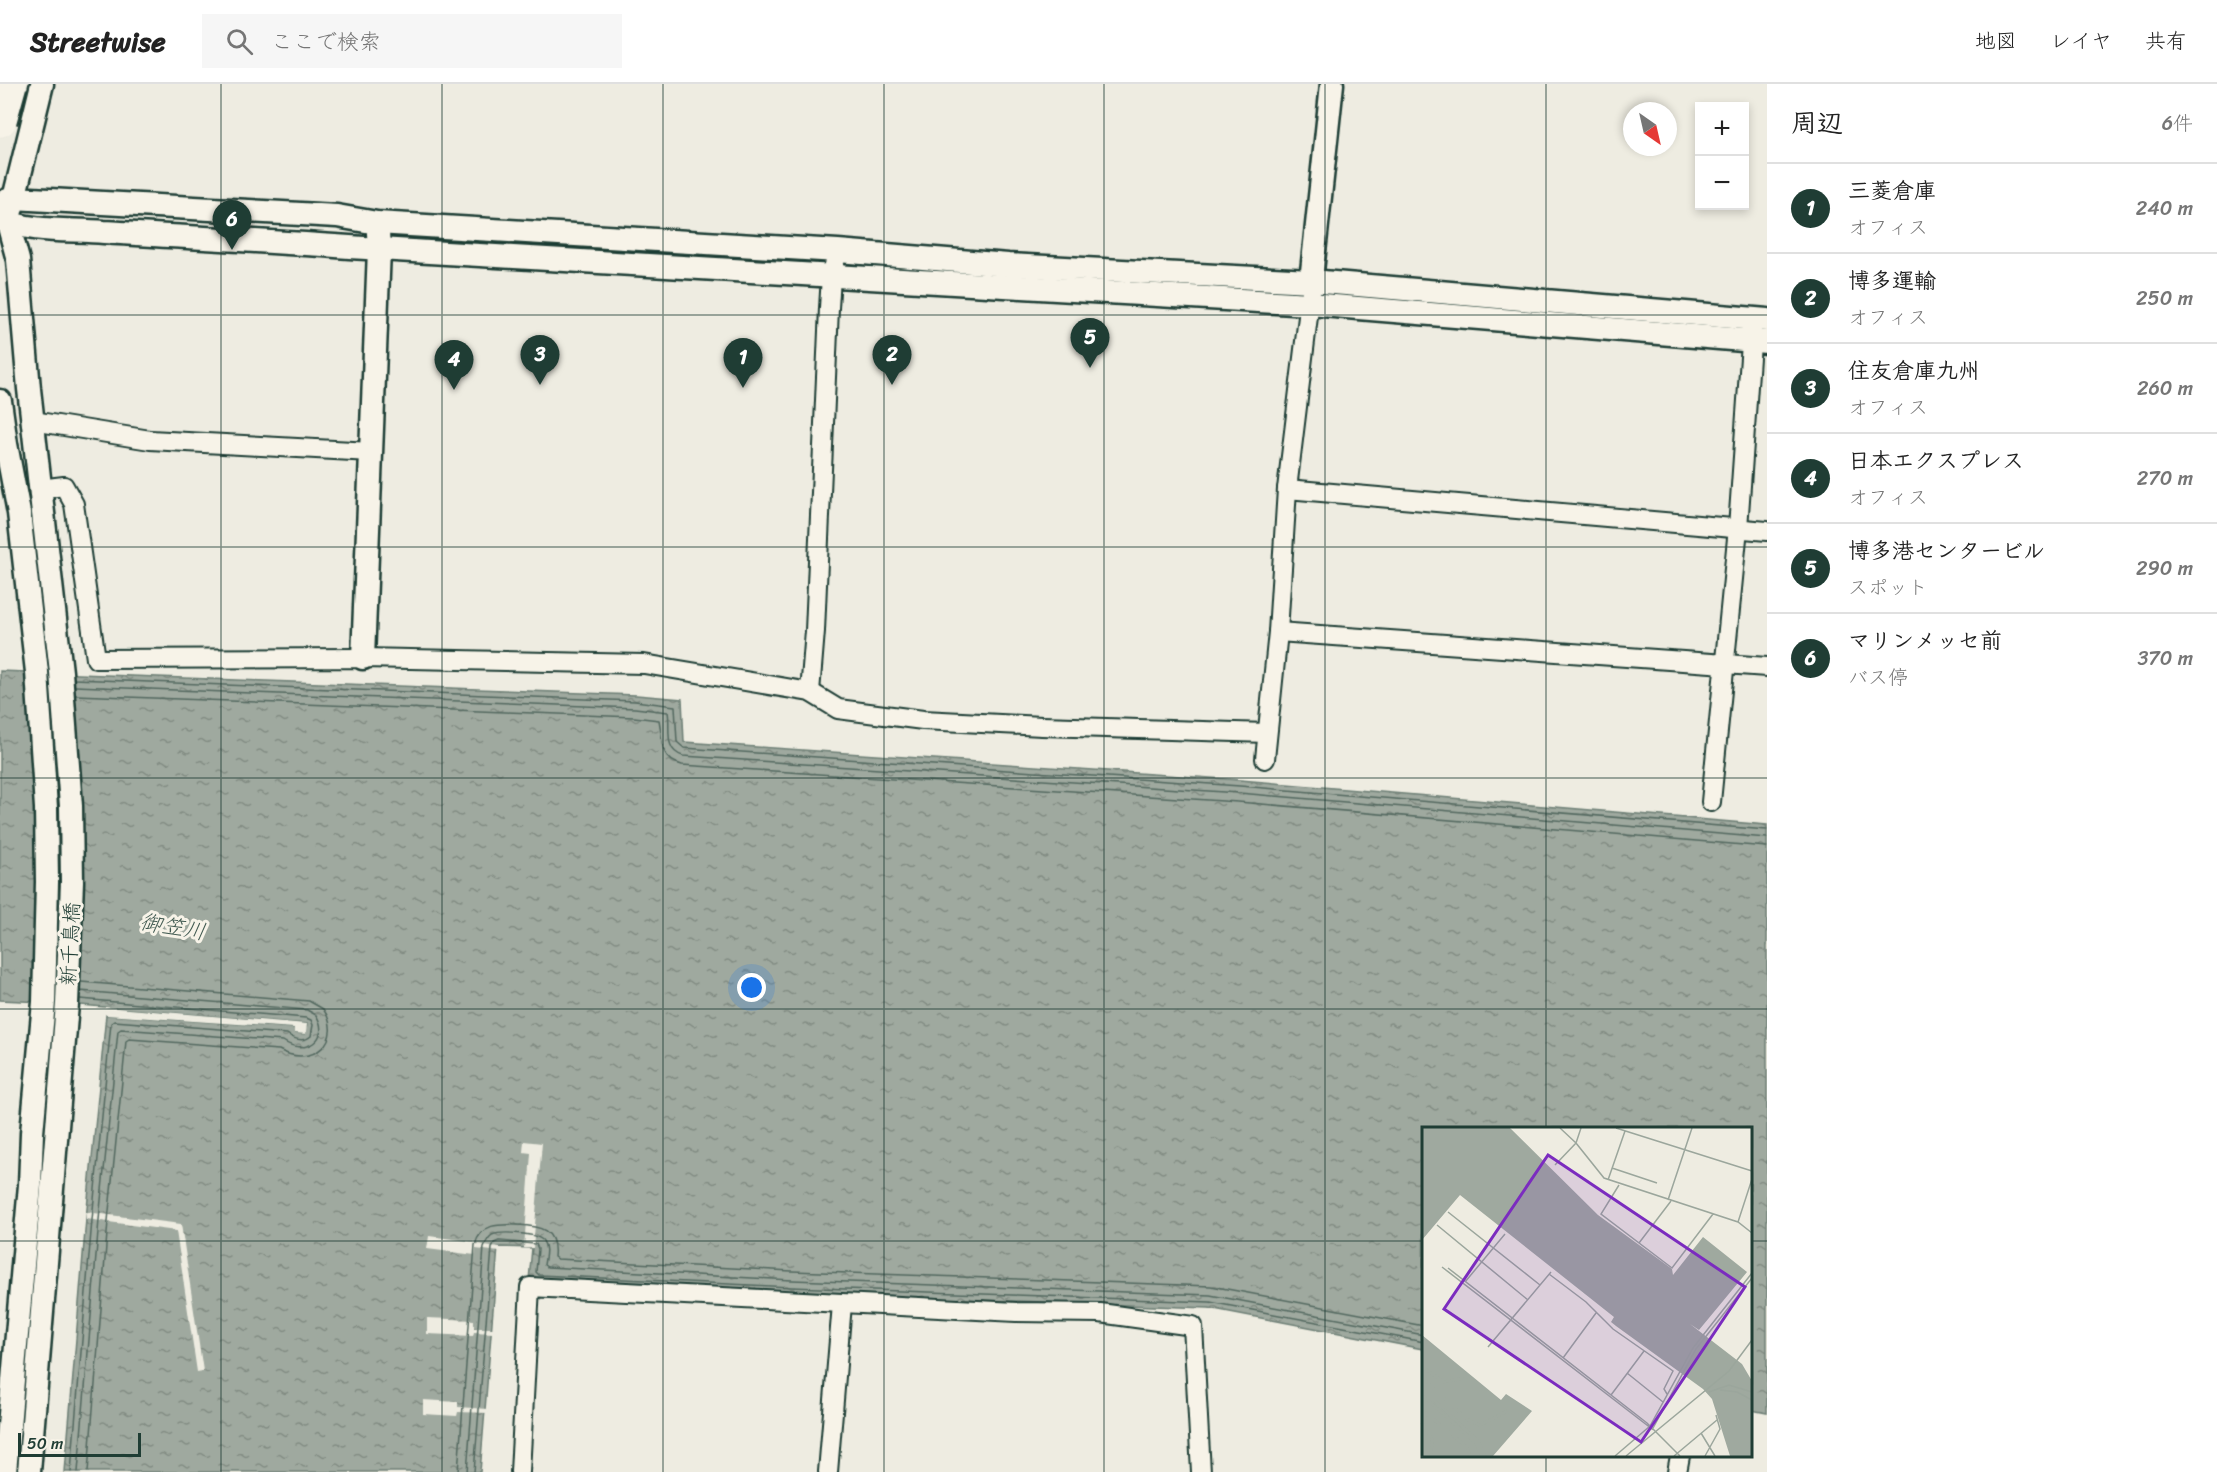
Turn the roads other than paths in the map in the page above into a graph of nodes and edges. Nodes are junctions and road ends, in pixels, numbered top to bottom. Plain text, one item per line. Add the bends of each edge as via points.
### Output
1 (9, 84) edge
2 (42, 84) edge
3 (1332, 84) edge
4 (0, 120) edge
5 (5, 211) edge
6 (377, 223) junction
7 (379, 249) junction
8 (838, 252) junction
9 (831, 276) junction
10 (1311, 281) junction
11 (1310, 304) junction
12 (1760, 319) edge
13 (1759, 342) edge
14 (0, 401) edge
15 (33, 421) junction
16 (371, 452) junction
17 (40, 489) junction
18 (1287, 489) junction
19 (1738, 528) junction
20 (1767, 531) edge
21 (1278, 632) junction
22 (363, 658) junction
23 (1724, 663) junction
24 (1767, 667) edge
25 (810, 692) junction
26 (1267, 733) junction
27 (1265, 759) dead end
28 (1710, 802) dead end
29 (842, 1304) junction
30 (1680, 1457) edge
31 (5, 1472) edge
32 (29, 1472) edge
33 (520, 1472) edge
34 (828, 1472) edge
35 (1201, 1472) edge
36 (1677, 1472) edge

1 - 4 highway, bridge
2 - 5 street
3 - 10 street
5 - 6 street via 337,216
5 - 7 street via 41,228
5 - 15 street, 新千鳥橋 via 18,260
6 - 7 street
6 - 8 street
7 - 9 street
7 - 16 street
8 - 9 street
8 - 10 street
9 - 11 street
9 - 25 street
10 - 11 street
10 - 12 street
11 - 13 street
11 - 18 street
12 - 13 street
13 - 19 street
14 - 31 street, 新千鳥橋 via 29,593 43,750 47,882 44,1002
15 - 16 street via 150,440
15 - 17 street, 新千鳥橋
16 - 22 street
17 - 22 street via 64,486 74,504 96,659
17 - 32 street, 新千鳥橋 via 67,738 72,882 68,993
18 - 19 street
18 - 21 street
19 - 20 street
19 - 23 street
21 - 23 street
21 - 26 street
22 - 25 street via 644,664
23 - 24 street
23 - 28 street
25 - 26 street via 838,709 923,720
26 - 27 street
29 - 33 street via 531,1287
29 - 34 street
29 - 35 street via 1100,1313 1193,1326
30 - 36 street

